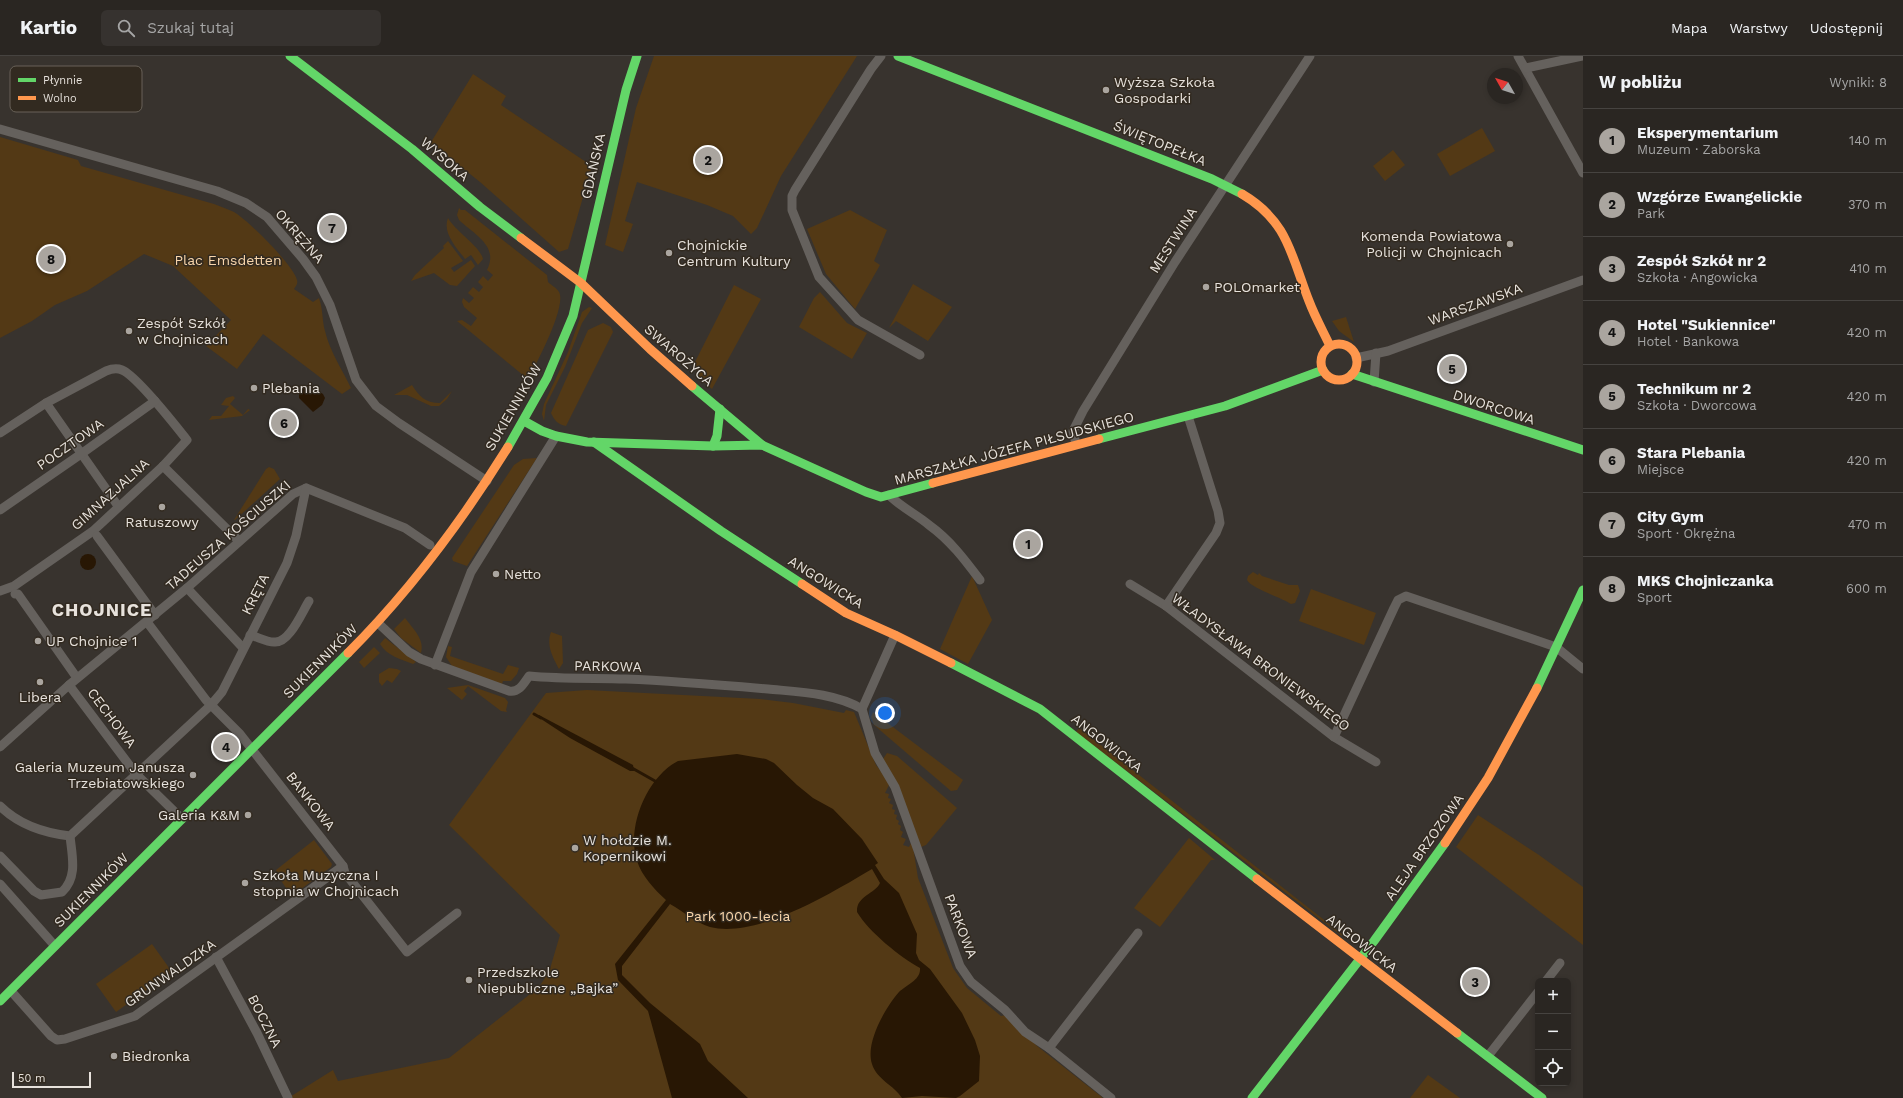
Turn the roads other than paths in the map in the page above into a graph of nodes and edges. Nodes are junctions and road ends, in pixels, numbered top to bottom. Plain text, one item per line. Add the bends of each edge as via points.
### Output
1 (290, 56) edge
2 (881, 56) edge
3 (898, 56) edge
4 (1310, 56) edge
5 (1518, 56) edge
6 (1582, 56) edge
7 (635, 57) edge
8 (1526, 68) junction
9 (0, 129) edge
10 (1583, 173) edge
11 (1226, 185) junction
12 (1583, 280) edge
13 (581, 283) junction
14 (1330, 346) junction
15 (1376, 354) junction
16 (920, 355) dead end
17 (1356, 358) junction
18 (1323, 370) junction
19 (1352, 374) junction
20 (1374, 382) junction
21 (154, 401) junction
22 (46, 403) junction
23 (720, 409) junction
24 (1188, 416) junction
25 (524, 421) junction
26 (0, 433) edge
27 (556, 436) junction
28 (594, 442) junction
29 (624, 444) junction
30 (1076, 444) junction
31 (762, 445) junction
32 (713, 446) junction
33 (1583, 450) edge
34 (81, 454) junction
35 (622, 462) junction
36 (163, 466) junction
37 (487, 481) junction
38 (306, 488) junction
39 (890, 495) junction
40 (118, 506) junction
41 (0, 510) edge
42 (97, 536) dead end
43 (239, 541) junction
44 (430, 545) dead end
45 (0, 580) edge
46 (980, 580) dead end
47 (1130, 584) dead end
48 (187, 588) junction
49 (3, 589) edge
50 (1583, 590) edge
51 (15, 594) dead end
52 (309, 601) dead end
53 (1166, 606) junction
54 (155, 615) junction
55 (146, 622) junction
56 (378, 622) junction
57 (250, 635) junction
58 (896, 635) junction
59 (1556, 647) junction
60 (243, 648) junction
61 (435, 665) junction
62 (1583, 669) edge
63 (74, 681) junction
64 (211, 705) junction
65 (862, 709) junction
66 (1334, 737) junction
67 (0, 747) edge
68 (252, 749) junction
69 (1376, 762) dead end
70 (136, 774) junction
71 (0, 806) edge
72 (182, 819) junction
73 (70, 836) junction
74 (0, 856) edge
75 (343, 866) junction
76 (0, 884) edge
77 (457, 913) dead end
78 (1138, 933) dead end
79 (55, 946) junction
80 (216, 957) junction
81 (1362, 960) junction
82 (1560, 962) dead end
83 (1548, 978) edge
84 (11, 991) junction
85 (1535, 996) edge
86 (0, 1001) edge
87 (1049, 1048) junction
88 (1488, 1056) junction
89 (288, 1098) edge
90 (1111, 1098) edge
91 (1252, 1098) edge
92 (1542, 1098) edge

1 - 13 street, WYSOKA via 412,148 480,207
2 - 16 street via 795,190 792,196 792,210 819,277 853,316
3 - 11 street, ŚWIĘTOPEŁKA
4 - 11 street, MESTWINA
5 - 8 street
6 - 8 street
7 - 13 street, GDAŃSKA via 618,119
8 - 10 street
9 - 37 street, OKRĘŻNA via 217,191 257,210 274,225 316,277 330,305 352,370 365,392 387,414
11 - 14 street, ŚWIĘTOPEŁKA via 1268,213 1275,221
11 - 30 street, MESTWINA via 1076,424 1073,431
12 - 15 street, WARSZAWSKA
13 - 23 street, SWAROŻYCA via 650,349
13 - 25 street, SUKIENNIKÓW via 573,316 559,352
14 - 17 street via 1346,346 1352,350
14 - 18 street via 1321,358
15 - 17 street, WARSZAWSKA
15 - 20 street
17 - 19 street via 1356,367
18 - 19 street via 1335,379 1346,378
18 - 24 street, MARSZAŁKA JÓZEFA PIŁSUDSKIEGO via 1225,406
19 - 20 street, DWORCOWA
20 - 33 street, DWORCOWA
21 - 22 street via 128,374 117,369 106,371
21 - 34 street, POCZTOWA
21 - 36 street, GIMNAZJALNA via 187,440
22 - 26 street
22 - 34 street
23 - 31 street, SWAROŻYCA
23 - 32 street via 718,436
24 - 30 street, MARSZAŁKA JÓZEFA PIŁSUDSKIEGO
24 - 53 street via 1220,523 1216,533
25 - 27 street, MARSZAŁKA JÓZEFA PIŁSUDSKIEGO
25 - 37 street, SUKIENNIKÓW
27 - 28 street, MARSZAŁKA JÓZEFA PIŁSUDSKIEGO
27 - 61 street via 471,572
28 - 29 street, MARSZAŁKA JÓZEFA PIŁSUDSKIEGO
28 - 35 street, ANGOWICKA
29 - 32 street, MARSZAŁKA JÓZEFA PIŁSUDSKIEGO
29 - 35 street
30 - 39 street, MARSZAŁKA JÓZEFA PIŁSUDSKIEGO
31 - 32 street, MARSZAŁKA JÓZEFA PIŁSUDSKIEGO
31 - 39 street, MARSZAŁKA JÓZEFA PIŁSUDSKIEGO via 866,492 881,497
34 - 40 street
34 - 41 street, POCZTOWA
35 - 58 street, ANGOWICKA via 846,614
36 - 40 street, GIMNAZJALNA
36 - 43 street
37 - 56 street, SUKIENNIKÓW via 438,552
38 - 43 street, TADEUSZA KOŚCIUSZKI via 293,494
38 - 44 street, TADEUSZA KOŚCIUSZKI via 405,528
38 - 57 street, KRĘTA via 296,536 287,563
39 - 46 street via 900,506 930,525 947,540
40 - 49 street, GIMNAZJALNA via 93,531 14,586
42 - 54 street
43 - 48 street, TADEUSZA KOŚCIUSZKI
45 - 49 street
47 - 53 street, WŁADYSŁAWA BRONIEWSKIEGO
48 - 54 street, TADEUSZA KOŚCIUSZKI
48 - 60 street
50 - 59 street, ALEJA BRZOZOWA
51 - 63 street, CECHOWA via 18,594
52 - 57 street via 291,632 280,641 275,643
53 - 66 street, WŁADYSŁAWA BRONIEWSKIEGO
54 - 55 street, TADEUSZA KOŚCIUSZKI
55 - 63 street, TADEUSZA KOŚCIUSZKI
55 - 64 street, BANKOWA
56 - 61 street, PARKOWA via 409,652
56 - 68 street, SUKIENNIKÓW
57 - 60 street, KRĘTA
58 - 65 street
58 - 81 street, ANGOWICKA via 1040,709
59 - 62 street
59 - 66 street via 1411,596 1402,597 1394,608
59 - 81 street, ALEJA BRZOZOWA via 1488,777
60 - 64 street, KRĘTA via 222,692
61 - 65 street, PARKOWA via 512,692 521,687 529,676 697,683 831,698 849,702
63 - 67 street, TADEUSZA KOŚCIUSZKI
63 - 70 street, CECHOWA
64 - 68 street, BANKOWA
64 - 70 street, KRĘTA
65 - 87 street, PARKOWA via 870,739 882,767 895,787 920,851 936,905 960,966 971,982 1005,1010 1025,1032
66 - 69 street, WŁADYSŁAWA BRONIEWSKIEGO
68 - 72 street, SUKIENNIKÓW
68 - 75 street, BANKOWA
70 - 72 street, CECHOWA
70 - 73 street, KRĘTA
71 - 73 street via 24,824 51,834
72 - 79 street, SUKIENNIKÓW
73 - 74 street via 72,875 62,892 46,895 34,891
75 - 77 street, BANKOWA via 345,873 370,907 407,952
75 - 80 street, GRUNWALDZKA
76 - 79 street
78 - 87 street
79 - 84 street, SUKIENNIKÓW
80 - 84 street, GRUNWALDZKA via 135,1016 61,1040 53,1038
80 - 89 street, BOCZNA
81 - 88 street, ANGOWICKA
81 - 91 street, ALEJA BRZOZOWA
82 - 83 street
84 - 86 street, SUKIENNIKÓW
85 - 88 street
87 - 90 street, PARKOWA
88 - 92 street, ANGOWICKA

